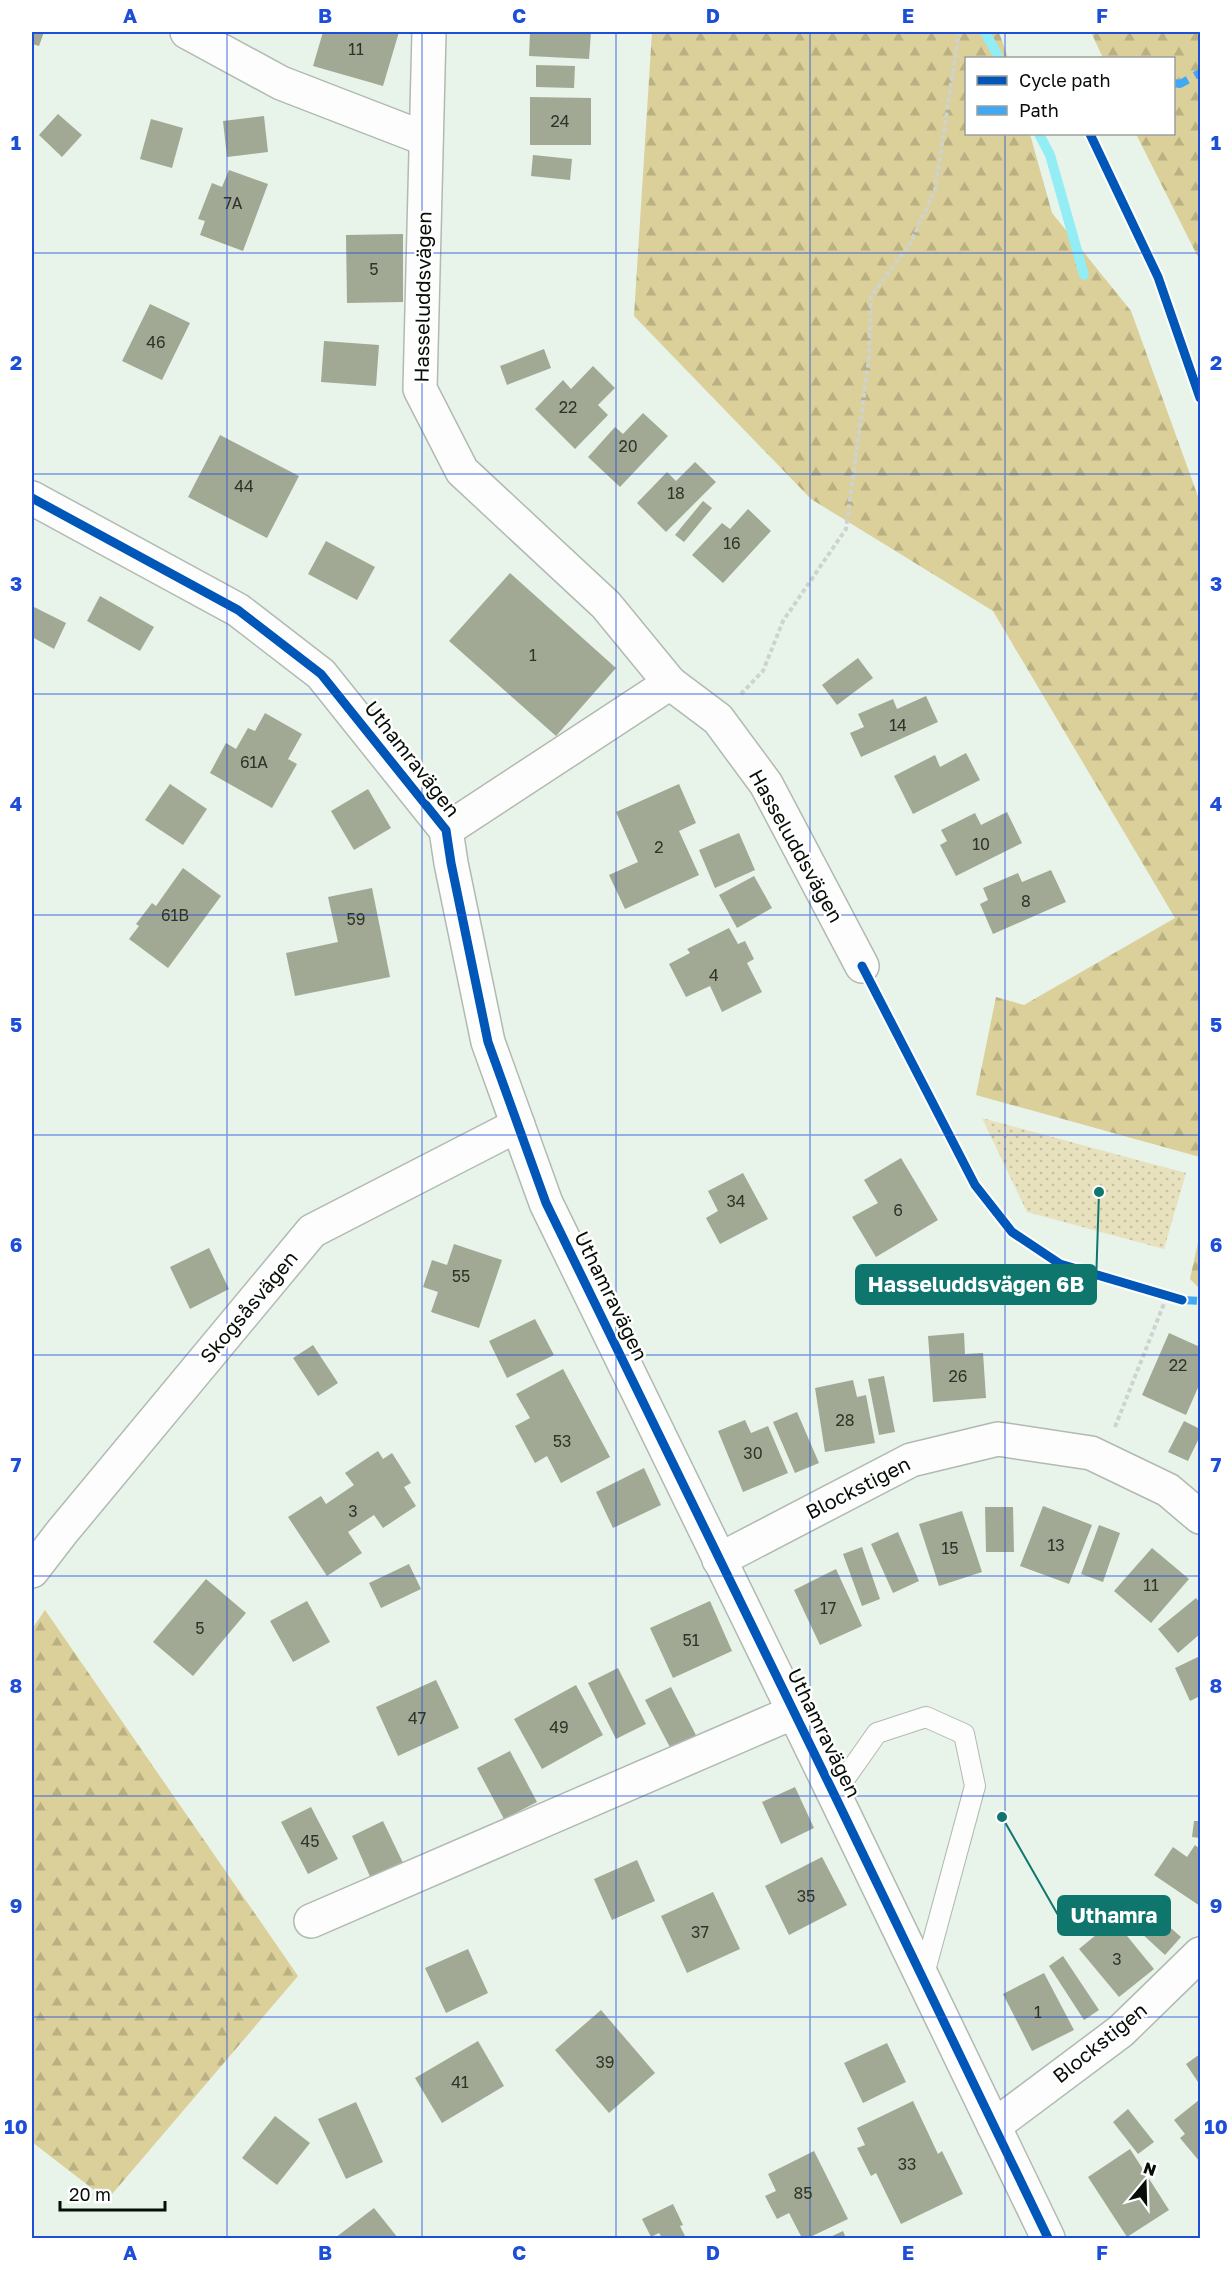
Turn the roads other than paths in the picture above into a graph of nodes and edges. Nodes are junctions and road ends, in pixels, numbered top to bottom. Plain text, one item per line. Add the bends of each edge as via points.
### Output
1 (187, 32) edge
2 (429, 32) edge
3 (426, 139) junction
4 (32, 498) edge
5 (670, 683) junction
6 (446, 830) junction
7 (862, 966) dead end
8 (518, 1125) junction
9 (1200, 1517) edge
10 (719, 1560) junction
11 (34, 1563) edge
12 (794, 1712) junction
13 (834, 1794) junction
14 (311, 1921) dead end
15 (1200, 1954) edge
16 (923, 1978) junction
17 (994, 2126) junction
18 (1047, 2238) edge

1 - 3 street via 281,83
2 - 3 street, Hasseluddsvägen
3 - 5 street, Hasseluddsvägen via 420,389 462,471 606,605
4 - 6 street, Uthamravägen via 238,610 321,674
5 - 6 street
5 - 7 street, Hasseluddsvägen via 718,720 766,784
6 - 8 street, Uthamravägen via 488,1042
8 - 10 street, Uthamravägen via 546,1203
8 - 11 street, Skogsåsvägen via 312,1231
9 - 10 street, Blockstigen via 1168,1490 1091,1453 998,1439 911,1460
10 - 12 street, Uthamravägen
12 - 13 street, Uthamravägen
12 - 14 street, Uthamravägen
13 - 16 street, Uthamravägen
13 - 16 lane via 877,1733 926,1717 964,1734 975,1786
15 - 17 street, Blockstigen via 1121,2031
16 - 17 street, Uthamravägen
17 - 18 street, Uthamravägen

